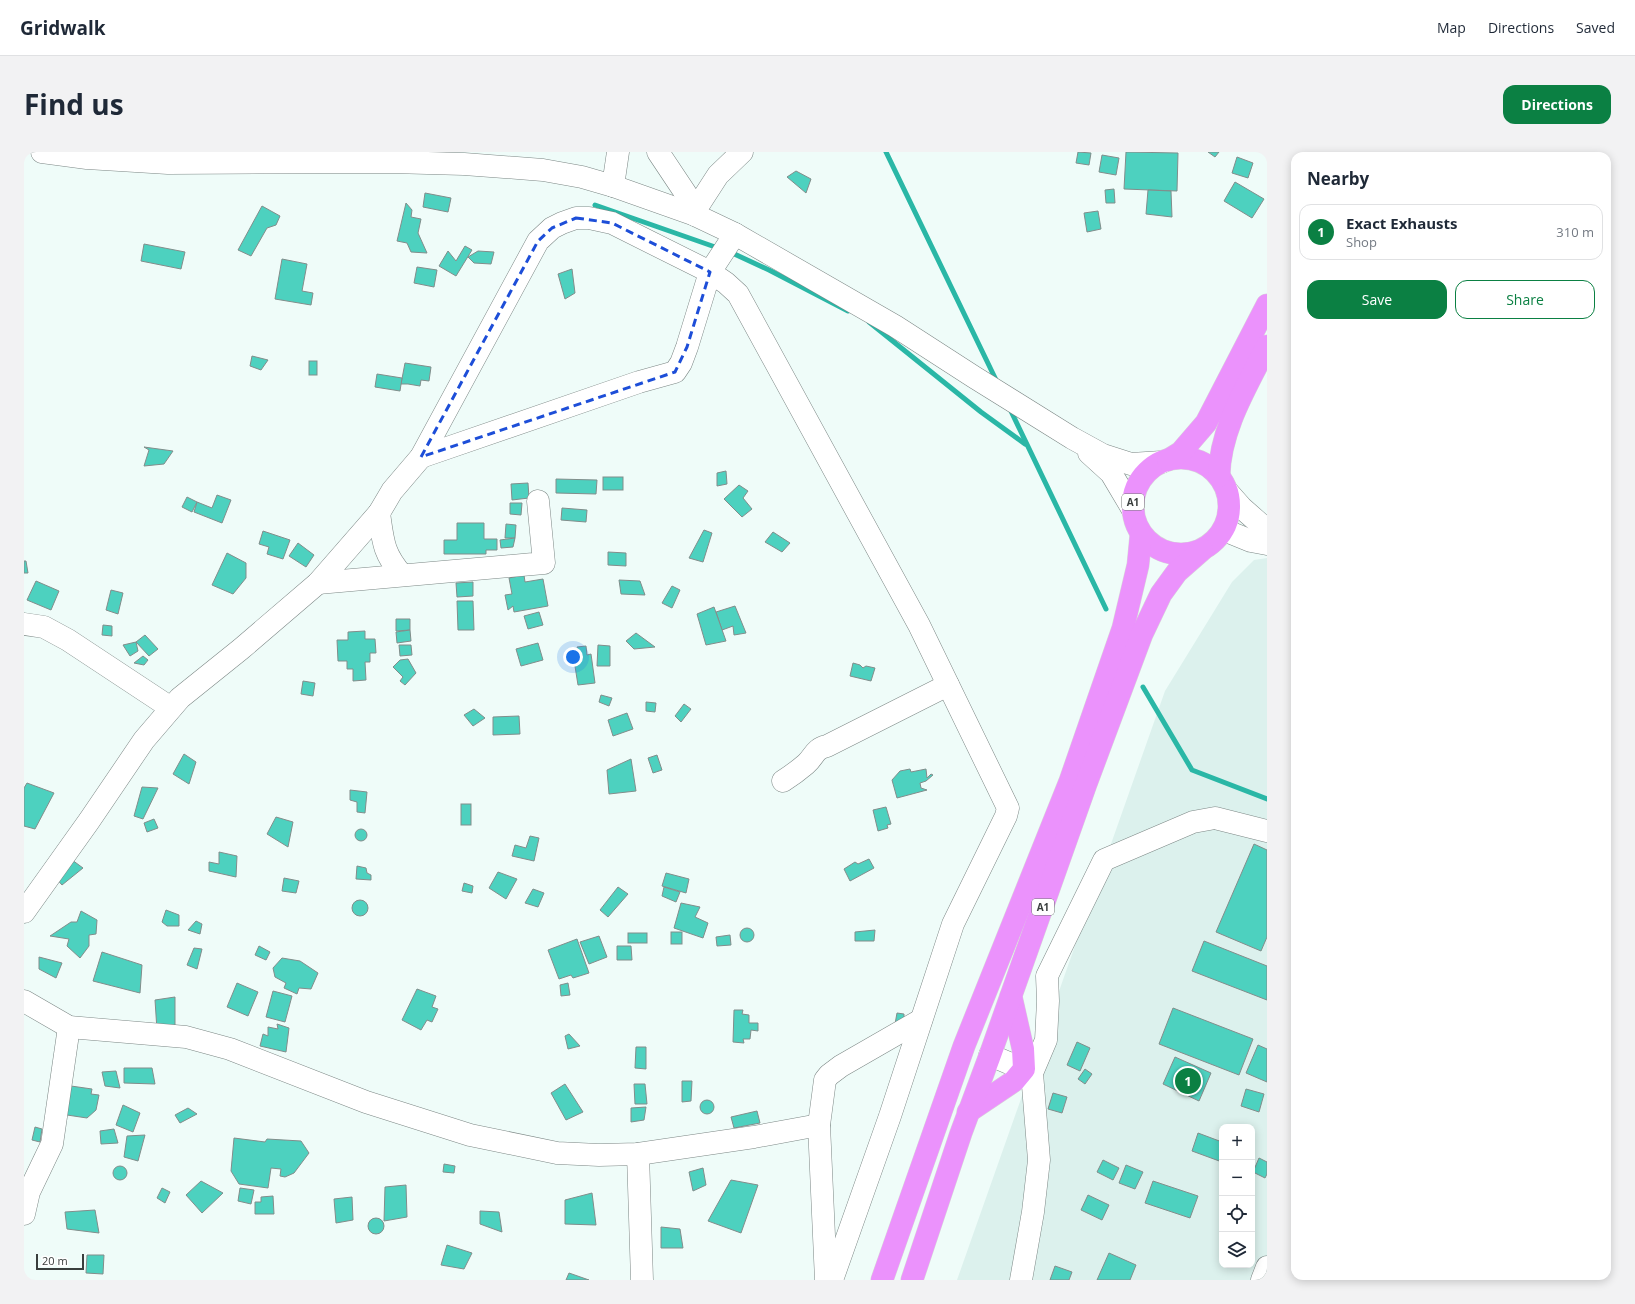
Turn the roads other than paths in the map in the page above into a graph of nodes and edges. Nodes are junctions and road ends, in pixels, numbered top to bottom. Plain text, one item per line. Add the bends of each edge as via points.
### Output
1 (42, 152) edge
2 (618, 152) edge
3 (658, 152) edge
4 (742, 152) edge
5 (613, 186) junction
6 (696, 212) junction
7 (735, 234) junction
8 (710, 272) junction
9 (1267, 305) edge
10 (1267, 346) edge
11 (1072, 438) junction
12 (421, 458) junction
13 (1165, 461) junction
14 (1223, 483) junction
15 (538, 501) dead end
16 (1133, 510) junction
17 (379, 513) junction
18 (1224, 530) junction
19 (1267, 530) edge
20 (1141, 534) junction
21 (1267, 544) edge
22 (1202, 550) junction
23 (402, 575) junction
24 (318, 583) junction
25 (24, 624) edge
26 (948, 685) junction
27 (171, 708) junction
28 (783, 781) dead end
29 (1267, 831) edge
30 (24, 912) edge
31 (1011, 996) junction
32 (24, 1001) edge
33 (921, 1020) junction
34 (69, 1027) junction
35 (990, 1056) junction
36 (1028, 1071) junction
37 (968, 1112) junction
38 (819, 1125) junction
39 (638, 1154) junction
40 (24, 1214) edge
41 (1267, 1267) edge
42 (642, 1280) edge
43 (826, 1280) edge
44 (832, 1280) edge
45 (882, 1280) edge
46 (912, 1280) edge
47 (1021, 1280) edge
48 (1262, 1280) edge

1 - 5 street via 168,164 464,164 543,170
2 - 5 street
3 - 6 street
4 - 6 street via 718,175
5 - 6 street
6 - 7 street
7 - 8 street
7 - 11 street via 895,326
8 - 12 street via 687,347 675,372 639,382
8 - 12 street via 612,223 576,218 552,228 538,241
8 - 26 street via 738,294 919,625
9 - 13 highway, A1 via 1206,423 1181,452
10 - 14 highway, A1 via 1226,434 1219,465
11 - 13 street via 1104,455 1131,464
11 - 16 street via 1110,473
12 - 17 street via 392,491
13 - 14 highway via 1182,458 1196,460 1209,466
13 - 16 highway, A1 via 1149,470 1140,481 1134,495
14 - 18 highway, A1 via 1230,510
14 - 19 street via 1242,508
15 - 23 street via 544,563
16 - 20 highway, A1
17 - 23 street via 384,546 390,562
17 - 24 street
18 - 21 street via 1251,541
18 - 22 highway, A1
20 - 22 highway, A1 via 1158,549 1169,553 1186,554
20 - 45 highway, A1 via 1138,565 1118,643 1070,781 964,1046
22 - 31 highway, A1 via 1177,572 1161,594 1142,634
23 - 24 street
24 - 27 street
25 - 27 street via 44,627 68,640
26 - 28 street via 821,747 807,763
26 - 33 street via 1008,808 953,924
27 - 30 street via 144,740
29 - 36 street via 1214,818 1193,822 1104,860 1047,976 1046,1040
31 - 35 highway, A1
31 - 36 highway
32 - 34 street
33 - 38 street via 829,1075 825,1080
33 - 44 street
34 - 39 street via 186,1037 223,1047 366,1102 496,1141 558,1153
34 - 40 street via 52,1144 29,1192
35 - 36 street
35 - 37 highway, A1
36 - 37 highway
36 - 47 street via 1038,1160 1033,1212
37 - 46 highway, A1
38 - 39 street
38 - 43 street
39 - 42 street
41 - 48 street

